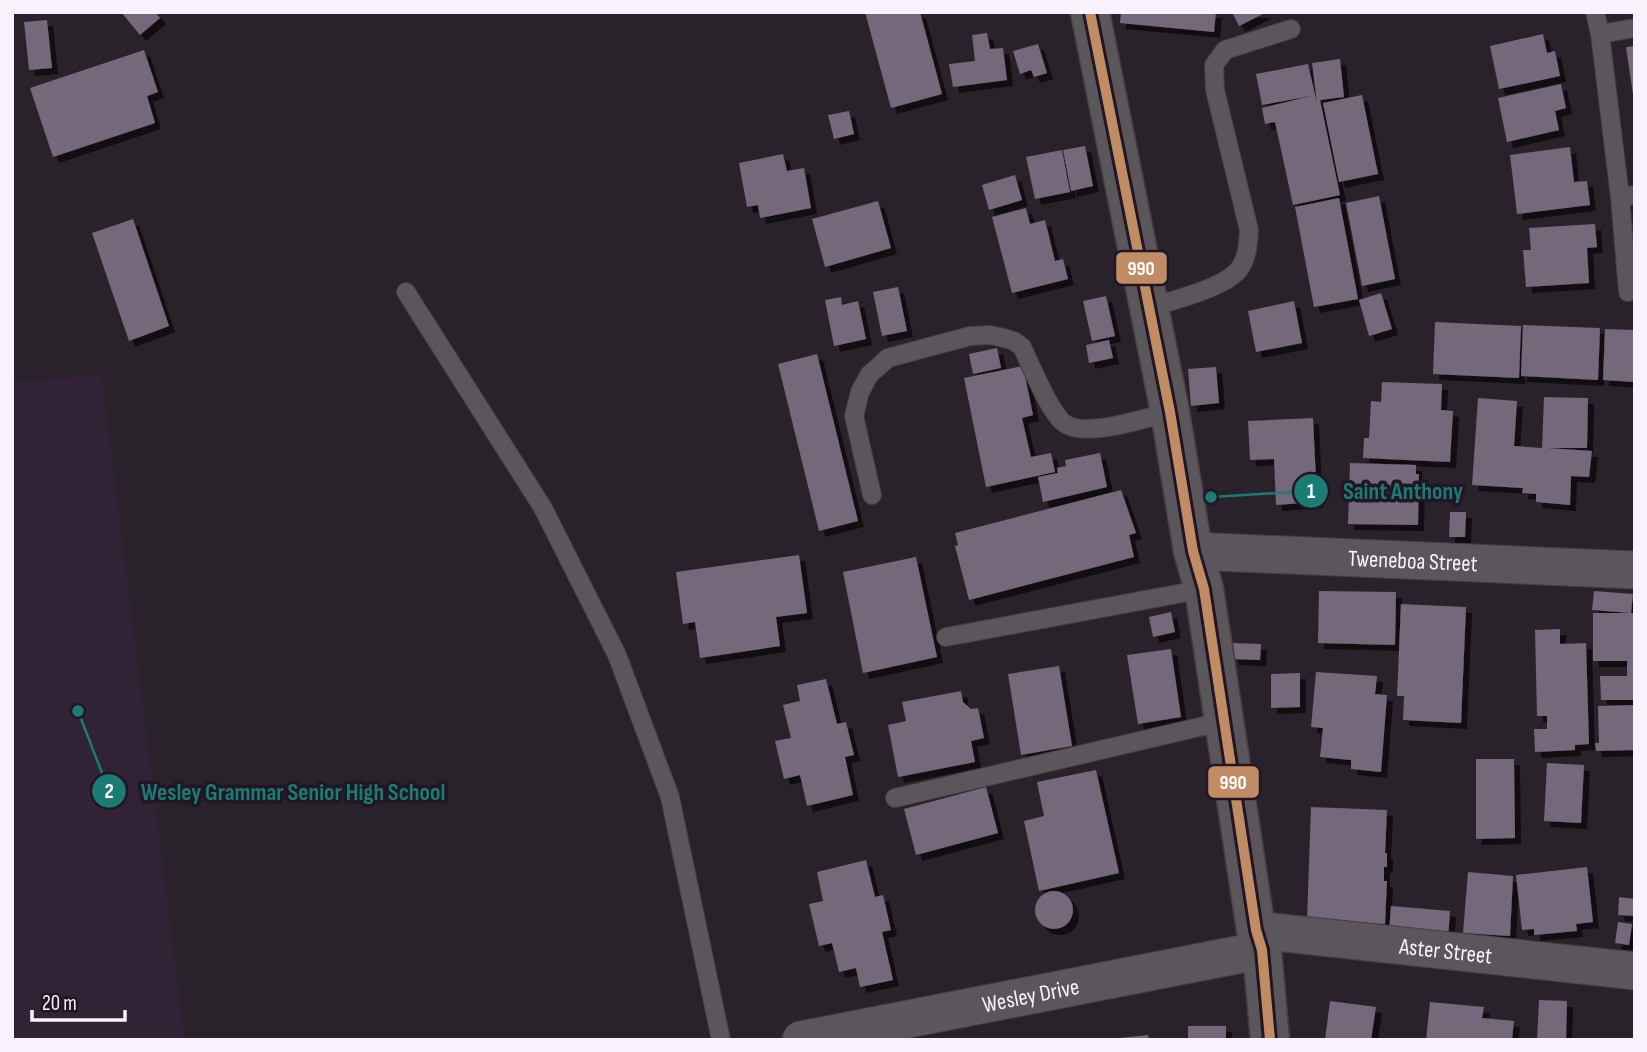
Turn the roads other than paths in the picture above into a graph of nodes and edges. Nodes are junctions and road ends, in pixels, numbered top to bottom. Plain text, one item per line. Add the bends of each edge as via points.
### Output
1 (1090, 12) edge
2 (1595, 12) edge
3 (1635, 28) edge
4 (1292, 29) dead end
5 (1600, 34) junction
6 (1627, 196) edge
7 (406, 292) dead end
8 (1628, 292) dead end
9 (1149, 308) junction
10 (1170, 412) junction
11 (872, 495) dead end
12 (1193, 551) junction
13 (1635, 570) edge
14 (1204, 589) junction
15 (946, 637) dead end
16 (1225, 721) junction
17 (895, 798) dead end
18 (1259, 940) junction
19 (1635, 971) edge
20 (721, 1040) edge
21 (801, 1040) edge
22 (1270, 1040) edge

1 - 9 street
2 - 5 lane
3 - 5 lane
4 - 9 lane via 1225,50 1214,65 1215,90 1249,230 1242,266 1231,279
5 - 6 lane
6 - 8 lane
7 - 20 lane via 543,508 617,654 670,797
9 - 10 street
10 - 11 lane via 1076,429 1062,422 1022,347 990,335 888,358 869,375 854,416
10 - 12 street
12 - 13 street, Tweneboa Street
12 - 14 street
14 - 15 lane
14 - 16 street
16 - 17 lane
16 - 18 street
18 - 19 street, Aster Street
18 - 21 street, Wesley Drive
18 - 22 street

